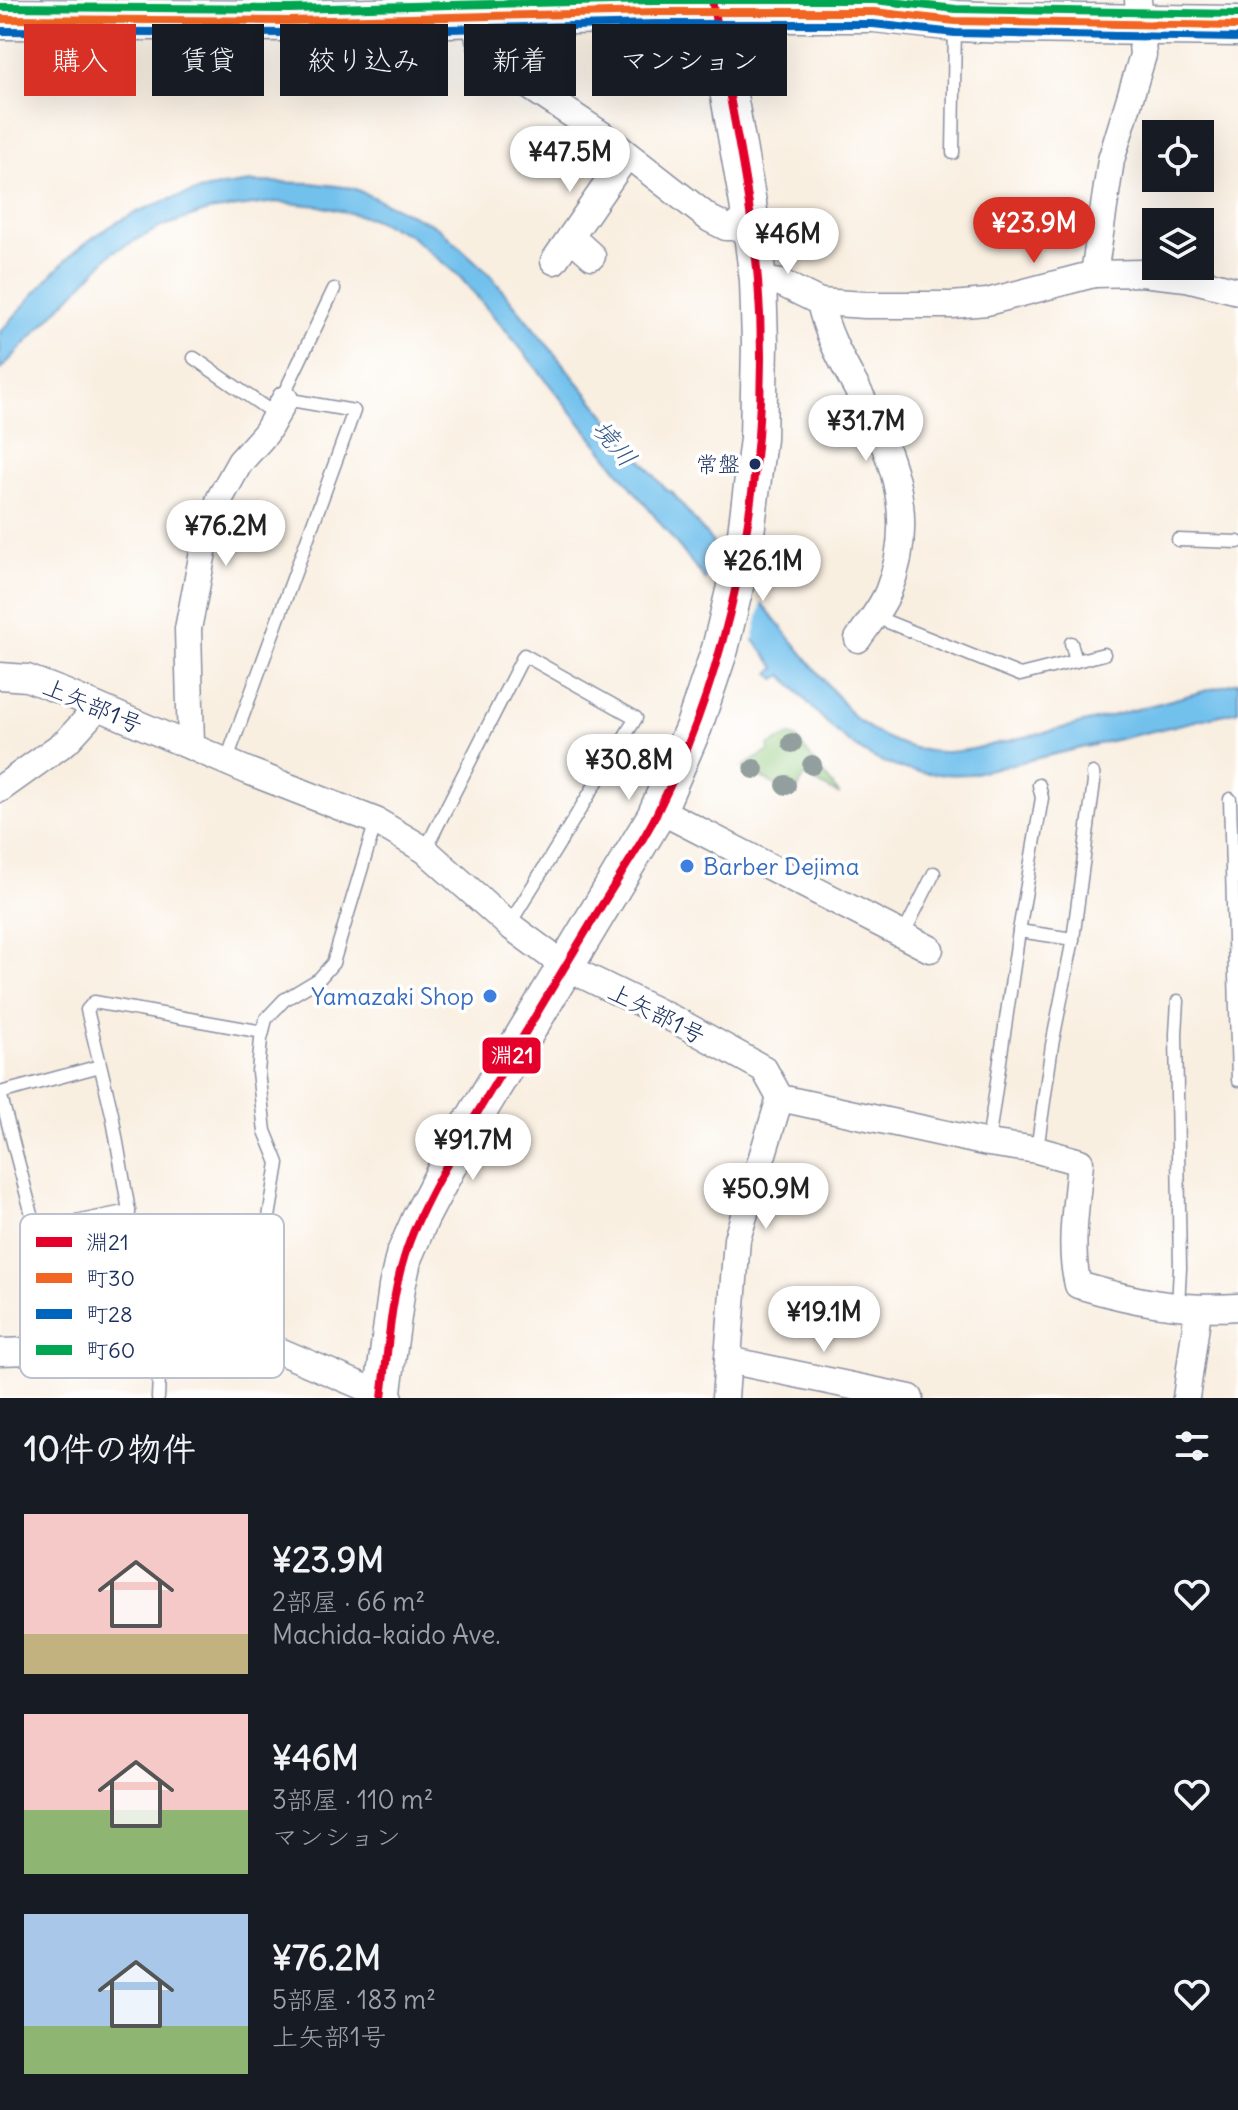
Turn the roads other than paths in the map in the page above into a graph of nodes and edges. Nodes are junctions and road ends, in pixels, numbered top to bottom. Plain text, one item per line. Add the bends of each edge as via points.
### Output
1 (713, 6) edge
2 (422, 9) edge
3 (100, 10) edge
4 (213, 10) edge
5 (291, 11) edge
6 (1140, 13) edge
7 (473, 17) junction
8 (0, 19) edge
9 (955, 21) junction
10 (1238, 26) edge
11 (953, 153) dead end
12 (627, 155) junction
13 (752, 227) junction
14 (571, 237) junction
15 (592, 256) dead end
16 (554, 261) dead end
17 (1094, 274) junction
18 (758, 280) junction
19 (334, 289) dead end
20 (1238, 291) edge
21 (820, 302) junction
22 (194, 358) dead end
23 (281, 407) junction
24 (1178, 540) dead end
25 (1238, 542) edge
26 (873, 616) junction
27 (858, 639) dead end
28 (1071, 643) dead end
29 (1104, 654) dead end
30 (1076, 661) junction
31 (0, 676) edge
32 (98, 707) junction
33 (191, 746) junction
34 (226, 762) junction
35 (1093, 773) dead end
36 (1039, 785) dead end
37 (0, 789) edge
38 (1230, 799) dead end
39 (659, 810) junction
40 (376, 821) junction
41 (425, 850) junction
42 (934, 873) dead end
43 (509, 925) junction
44 (1019, 931) junction
45 (903, 935) junction
46 (1073, 939) junction
47 (930, 949) dead end
48 (566, 967) junction
49 (1178, 1001) dead end
50 (263, 1032) junction
51 (100, 1066) junction
52 (1238, 1080) edge
53 (780, 1098) junction
54 (988, 1143) junction
55 (1037, 1150) junction
56 (129, 1211) junction
57 (32, 1214) edge
58 (114, 1214) edge
59 (129, 1214) edge
60 (270, 1214) edge
61 (1238, 1307) edge
62 (1188, 1309) junction
63 (20, 1351) edge
64 (0, 1352) edge
65 (284, 1353) edge
66 (728, 1360) junction
67 (159, 1378) edge
68 (385, 1397) edge
69 (158, 1398) edge
70 (725, 1398) edge
71 (910, 1398) edge
72 (1186, 1398) edge

1 - 7 main road
1 - 9 main road
1 - 13 street
2 - 5 main road
2 - 7 main road
3 - 4 main road
3 - 8 main road
4 - 5 main road
6 - 9 main road
6 - 10 main road
6 - 17 street via 1143,55 1111,160
7 - 12 street via 484,56
9 - 11 lane
12 - 13 street via 710,219 726,227
12 - 14 street
13 - 18 street
14 - 15 street
14 - 16 street
17 - 20 street via 1186,278
17 - 21 street via 987,302
18 - 21 street via 781,283
18 - 39 street via 760,406 744,543 720,649
19 - 23 lane
21 - 26 street via 831,341 888,452 901,497 900,547 887,593
22 - 23 lane
23 - 33 street via 220,498 204,547 188,629
23 - 34 lane via 354,411
24 - 25 lane
26 - 27 street
26 - 30 lane via 1020,675
28 - 30 lane
29 - 30 lane
31 - 32 street, 上矢部1号 via 27,678
32 - 33 street, 上矢部1号
32 - 37 street via 67,741
33 - 34 street, 上矢部1号
34 - 40 street, 上矢部1号
35 - 46 lane
36 - 44 lane via 1042,798
38 - 52 lane
39 - 45 street
39 - 48 street
40 - 41 street, 上矢部1号
40 - 50 lane via 333,963 319,979 284,1000 266,1019
41 - 43 street, 上矢部1号
41 - 43 lane via 524,655 636,718
42 - 45 lane
43 - 48 street, 上矢部1号
44 - 46 lane
44 - 54 lane
45 - 47 street
46 - 55 lane
48 - 53 street, 上矢部1号 via 764,1069
48 - 68 street via 463,1137 404,1256
49 - 62 lane via 1180,1268
50 - 51 lane via 94,1002 87,1010
50 - 60 lane via 258,1072 265,1131 278,1163
51 - 56 lane
51 - 57 lane via 0,1093
53 - 54 street
53 - 66 street via 737,1239
54 - 55 street
55 - 62 street via 1080,1162 1073,1251 1078,1285
56 - 58 lane
56 - 59 lane
61 - 62 street
62 - 72 street
63 - 64 street
65 - 68 street
66 - 70 street
66 - 71 street
67 - 69 lane

